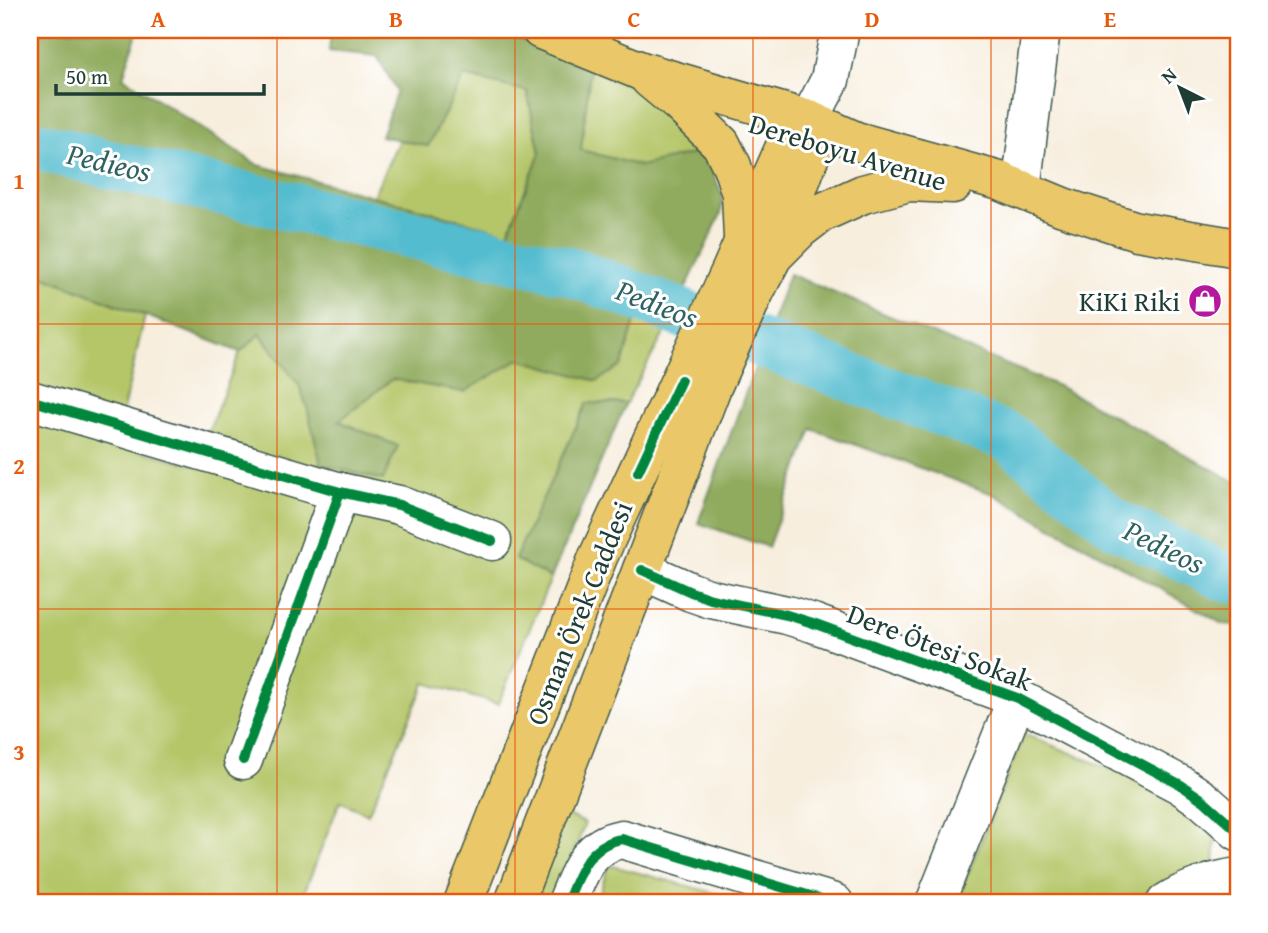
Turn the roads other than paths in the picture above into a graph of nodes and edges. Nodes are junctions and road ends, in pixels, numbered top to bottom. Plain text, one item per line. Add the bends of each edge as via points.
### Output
1 (541, 30) edge
2 (840, 30) edge
3 (1041, 30) edge
4 (641, 71) junction
5 (804, 133) junction
6 (953, 184) junction
7 (1021, 189) junction
8 (1063, 207) junction
9 (1238, 248) edge
10 (750, 265) junction
11 (697, 384) junction
12 (30, 400) edge
13 (340, 492) junction
14 (492, 541) dead end
15 (642, 570) junction
16 (1017, 698) junction
17 (243, 760) dead end
18 (1238, 831) edge
19 (1238, 877) edge
20 (570, 896) edge
21 (463, 903) edge
22 (514, 903) edge
23 (834, 903) edge
24 (935, 903) edge
25 (1166, 903) edge

1 - 4 main road, Dereboyu Avenue
2 - 5 street via 830,80
3 - 7 street
4 - 5 main road, Dereboyu Avenue
4 - 10 main road via 721,144 741,194
5 - 6 main road, Dereboyu Avenue
5 - 7 main road, Dereboyu Avenue via 856,141
5 - 10 main road, Osman Örek Caddesi
6 - 8 main road, Dereboyu Avenue via 1001,200
6 - 10 main road via 909,182 863,194 821,213
7 - 8 main road, Dereboyu Avenue
8 - 9 main road, Dereboyu Avenue via 1137,231
10 - 11 main road, Osman Örek Caddesi
11 - 15 main road, Osman Örek Caddesi
11 - 21 main road, Osman Örek Caddesi via 598,556
12 - 13 street
13 - 14 street via 399,505
13 - 17 street
15 - 16 street, Dere Ötesi Sokak via 691,593 813,623
15 - 22 main road, Osman Örek Caddesi
16 - 18 street, Dere Ötesi Sokak via 1181,785
16 - 24 street
19 - 25 street
20 - 23 street via 594,852 622,839

